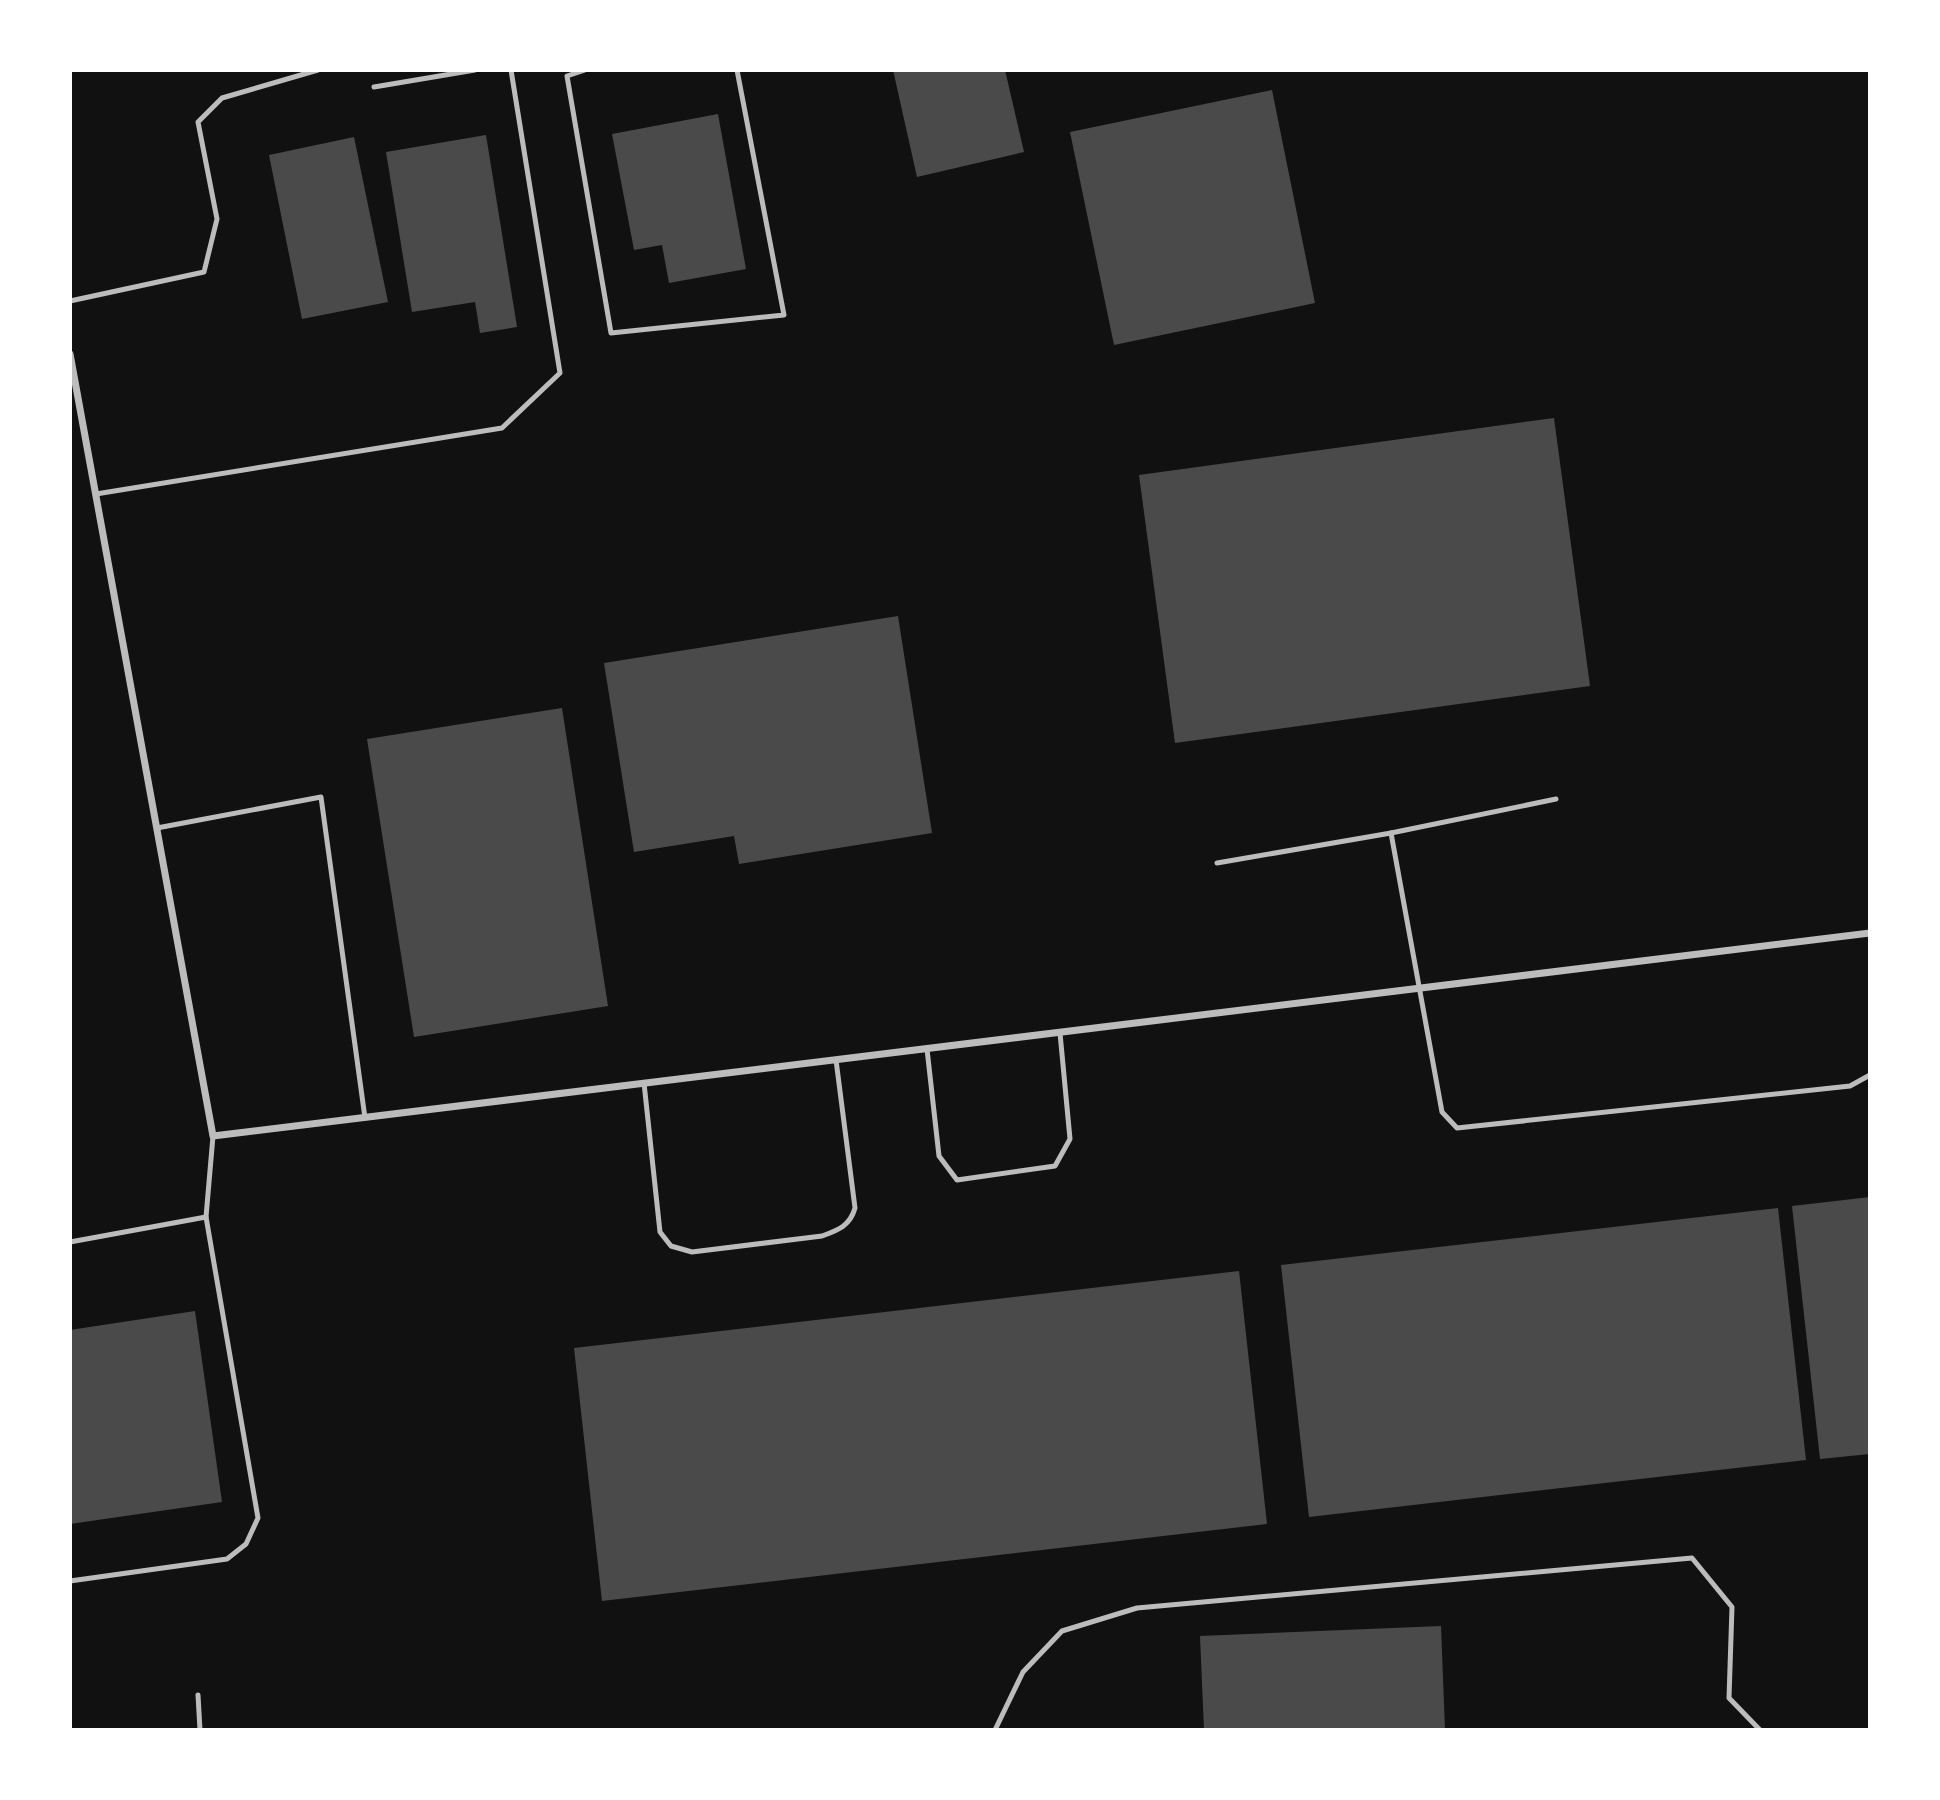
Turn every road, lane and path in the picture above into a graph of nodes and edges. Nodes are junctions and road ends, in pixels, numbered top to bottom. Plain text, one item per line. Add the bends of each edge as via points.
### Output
1 (318, 70) edge
2 (475, 70) edge
3 (512, 70) edge
4 (585, 70) edge
5 (737, 70) edge
6 (373, 87) dead end
7 (70, 301) edge
8 (70, 354) edge
9 (96, 494) junction
10 (1556, 799) dead end
11 (157, 828) junction
12 (1391, 833) junction
13 (1217, 863) dead end
14 (1870, 933) edge
15 (1419, 989) junction
16 (1060, 1033) junction
17 (927, 1049) junction
18 (836, 1060) junction
19 (1870, 1074) edge
20 (644, 1083) junction
21 (365, 1118) junction
22 (214, 1136) junction
23 (206, 1217) junction
24 (70, 1242) edge
25 (70, 1580) edge
26 (198, 1695) dead end
27 (200, 1730) edge
28 (995, 1730) edge
29 (1760, 1730) edge

1 - 7 lane via 222,97 198,122 217,219 204,272
2 - 6 lane
3 - 9 lane via 559,373 502,428
4 - 5 lane via 567,76 611,333 784,315
8 - 9 street
9 - 11 street
10 - 12 lane
11 - 21 lane via 321,797
11 - 22 street
12 - 13 lane
12 - 15 lane
14 - 15 street
15 - 16 street
15 - 19 lane via 1441,1112 1457,1128 1850,1086
16 - 17 street
16 - 17 lane via 1070,1139 1055,1166 957,1180 939,1156
17 - 18 street
18 - 20 street
18 - 20 lane via 855,1208 851,1220 822,1236 692,1252 671,1246 660,1232
20 - 21 street
21 - 22 street
22 - 23 lane
23 - 24 lane
23 - 25 lane via 258,1518 246,1544 227,1559
26 - 27 lane
28 - 29 lane via 1023,1672 1062,1631 1137,1608 1692,1558 1732,1607 1729,1698

